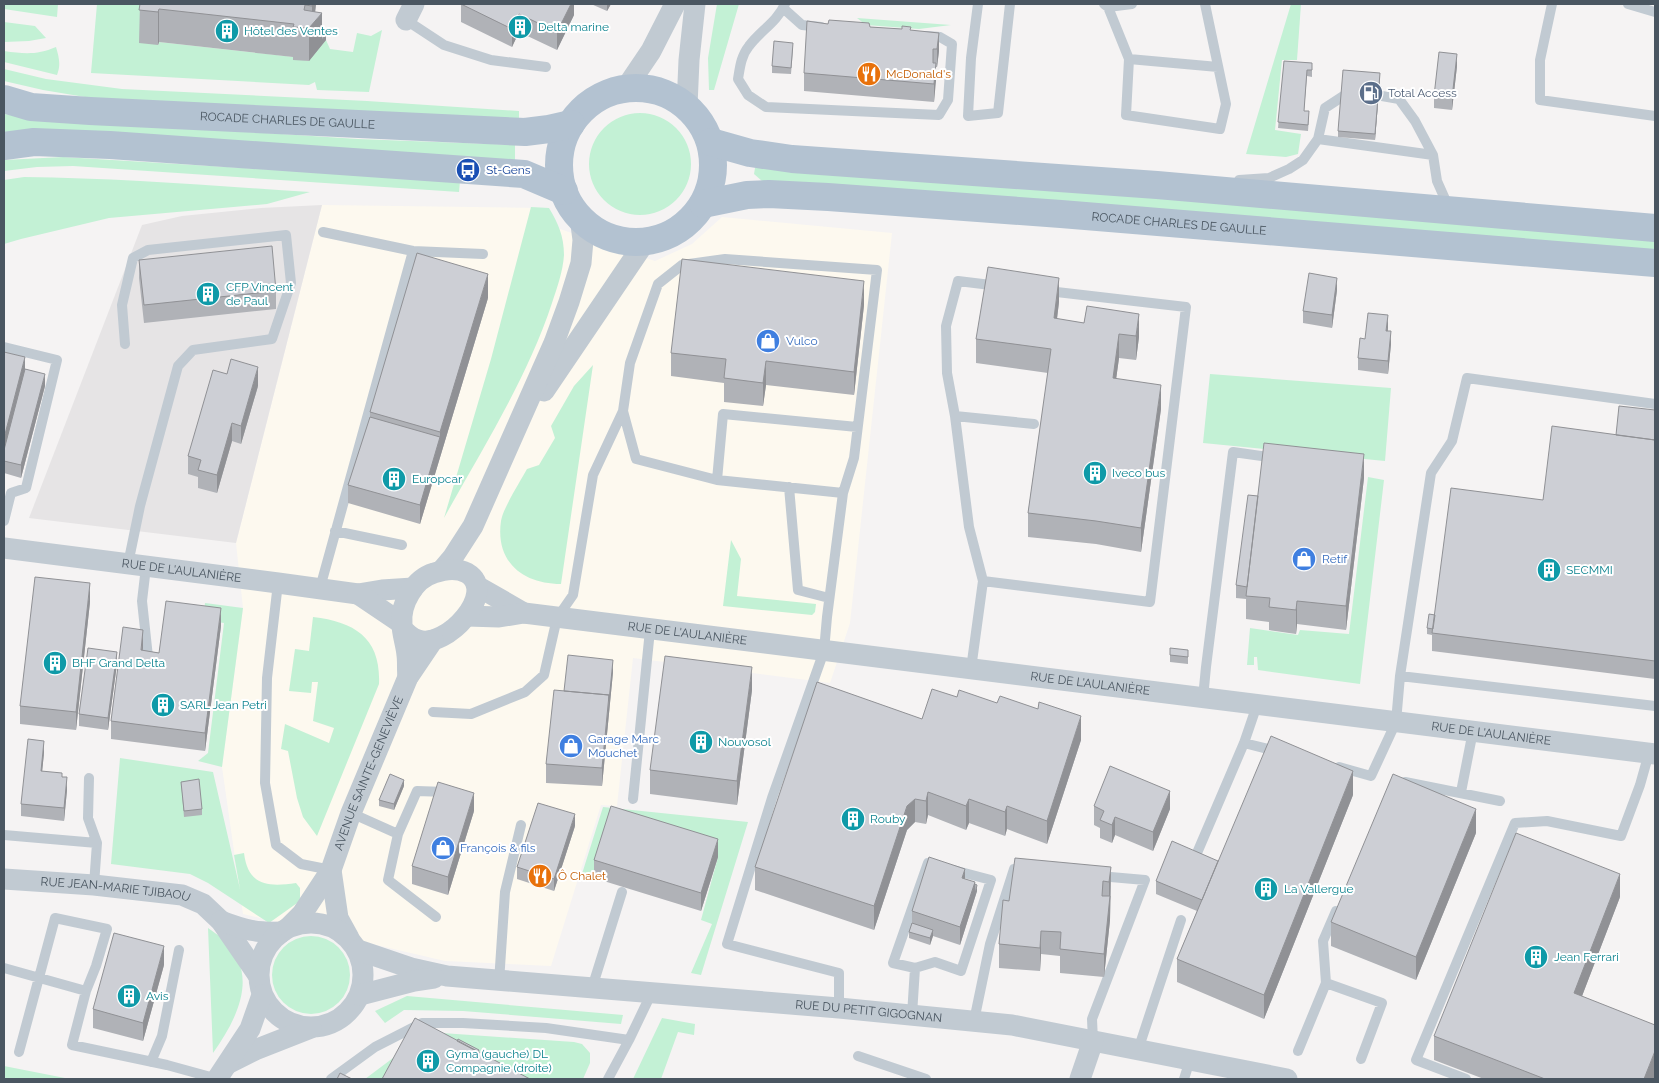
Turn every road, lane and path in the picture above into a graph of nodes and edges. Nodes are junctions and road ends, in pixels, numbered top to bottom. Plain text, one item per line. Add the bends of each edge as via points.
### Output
1 (675, 4) edge
2 (695, 4) edge
3 (978, 4) edge
4 (1010, 4) edge
5 (1132, 4) edge
6 (1205, 4) edge
7 (1552, 4) edge
8 (1628, 4) edge
9 (1106, 5) edge
10 (784, 6) edge
11 (410, 12) edge
12 (1655, 12) edge
13 (832, 28) edge
14 (921, 36) edge
15 (1129, 59) junction
16 (546, 67) dead end
17 (1218, 67) junction
18 (626, 88) junction
19 (4, 99) edge
20 (687, 106) junction
21 (1655, 116) edge
22 (571, 124) junction
23 (1318, 139) junction
24 (711, 142) junction
25 (4, 146) edge
26 (1433, 155) junction
27 (1157, 185) junction
28 (564, 191) junction
29 (703, 204) junction
30 (1451, 211) junction
31 (580, 217) junction
32 (1655, 228) edge
33 (323, 232) dead end
34 (645, 242) junction
35 (414, 250) junction
36 (484, 254) dead end
37 (1655, 263) edge
38 (1007, 287) edge
39 (1037, 290) edge
40 (125, 344) dead end
41 (4, 347) edge
42 (1655, 404) edge
43 (622, 411) junction
44 (955, 416) junction
45 (1034, 424) dead end
46 (858, 427) junction
47 (516, 433) junction
48 (1290, 460) edge
49 (717, 480) junction
50 (789, 488) junction
51 (7, 493) edge
52 (844, 493) junction
53 (4, 521) edge
54 (473, 526) junction
55 (335, 530) junction
56 (402, 545) dead end
57 (4, 548) edge
58 (137, 565) junction
59 (442, 570) junction
60 (983, 581) junction
61 (278, 582) junction
62 (475, 582) junction
63 (320, 588) junction
64 (414, 588) junction
65 (358, 594) junction
66 (829, 598) junction
67 (524, 613) junction
68 (467, 616) junction
69 (557, 618) junction
70 (402, 626) junction
71 (650, 630) junction
72 (433, 640) junction
73 (824, 651) junction
74 (148, 657) edge
75 (971, 669) junction
76 (1400, 676) junction
77 (408, 678) junction
78 (1203, 698) junction
79 (1257, 705) junction
80 (1655, 706) edge
81 (433, 712) dead end
82 (1396, 722) junction
83 (1473, 731) junction
84 (1244, 743) junction
85 (1652, 754) edge
86 (1289, 755) edge
87 (1326, 764) edge
88 (89, 778) dead end
89 (1393, 780) edge
90 (446, 792) edge
91 (1461, 792) junction
92 (633, 799) dead end
93 (1500, 801) dead end
94 (351, 814) junction
95 (520, 825) dead end
96 (398, 834) junction
97 (4, 835) edge
98 (97, 843) junction
99 (1197, 853) edge
100 (331, 870) junction
101 (1042, 871) edge
102 (1089, 875) edge
103 (4, 878) edge
104 (94, 885) junction
105 (622, 892) dead end
106 (1338, 906) edge
107 (436, 917) dead end
108 (1181, 920) dead end
109 (221, 921) junction
110 (285, 930) junction
111 (354, 945) junction
112 (179, 950) dead end
113 (4, 968) edge
114 (915, 968) junction
115 (447, 976) junction
116 (38, 977) junction
117 (499, 982) junction
118 (1326, 982) junction
119 (260, 985) junction
120 (592, 988) junction
121 (86, 991) junction
122 (652, 992) junction
123 (360, 995) junction
124 (839, 1008) junction
125 (912, 1015) junction
126 (974, 1021) junction
127 (311, 1028) junction
128 (629, 1040) junction
129 (1093, 1041) junction
130 (1138, 1050) junction
131 (1298, 1051) dead end
132 (19, 1052) dead end
133 (858, 1056) dead end
134 (1360, 1059) dead end
135 (151, 1062) junction
136 (1187, 1069) edge
137 (221, 1075) edge
138 (331, 1079) edge
139 (608, 1079) edge
140 (926, 1079) edge
141 (1080, 1079) edge
142 (1287, 1079) edge
143 (1466, 1079) edge

1 - 18 street via 651,51
2 - 20 street
3 - 4 lane via 968,116 998,113
5 - 9 lane
6 - 17 lane
7 - 21 lane via 1540,60 1540,100
8 - 12 lane
9 - 15 lane
10 - 13 lane via 802,25
10 - 14 lane via 740,61 738,79 748,95 766,107 939,114 948,100 952,44 940,38
11 - 16 lane via 444,44 492,60
15 - 17 lane
15 - 17 lane via 1126,115 1220,129 1226,104
18 - 20 main road via 648,88 669,94
18 - 22 main road via 604,94 585,106
19 - 22 main road, ROCADE CHARLES DE GAULLE via 32,106 90,111 525,132
20 - 24 main road via 702,122
22 - 28 main road via 562,145 559,168
23 - 26 lane
23 - 26 lane via 1325,108 1353,90 1399,99
23 - 27 lane via 1303,160 1269,178
24 - 27 main road via 750,153 792,159
24 - 29 main road via 714,163 711,184
25 - 28 main road via 34,142 110,145 524,174
26 - 30 lane via 1437,180
27 - 30 main road
28 - 31 main road
29 - 34 main road via 688,222 668,235
29 - 37 main road, ROCADE CHARLES DE GAULLE via 747,195 828,197
30 - 32 main road
31 - 34 main road via 598,232 621,240
31 - 47 street via 583,240 579,271 554,343
33 - 35 lane
34 - 47 street
35 - 36 lane
35 - 55 lane
38 - 44 lane via 958,281 946,326 946,373
39 - 60 lane via 1186,307 1150,602
40 - 58 lane via 122,305 133,258 148,250 286,235 291,284 272,339 193,350 178,366 140,506
41 - 51 lane via 57,360 26,488
42 - 76 lane via 1467,378 1452,441 1432,473
43 - 46 lane via 630,363 658,284 682,265 725,259 877,270
43 - 49 lane via 636,459
43 - 69 lane via 593,475 572,595
44 - 45 lane
44 - 60 lane via 970,527
46 - 49 lane via 723,414
46 - 52 lane via 854,458
47 - 54 street
48 - 78 lane via 1233,452
49 - 50 lane
50 - 52 lane
50 - 66 lane via 798,590
51 - 53 lane
52 - 66 lane
54 - 59 street
54 - 62 street
55 - 56 lane
55 - 63 lane
57 - 58 street, RUE DE L'AULANIÈRE
58 - 61 street, RUE DE L'AULANIÈRE
58 - 74 lane
59 - 62 street via 457,569
59 - 64 street via 421,579
60 - 75 lane
61 - 63 street, RUE DE L'AULANIÈRE
61 - 100 lane via 267,678 265,783 276,845 301,864
62 - 67 street, RUE DE L'AULANIÈRE
62 - 68 street via 476,599
63 - 65 street, RUE DE L'AULANIÈRE
64 - 65 street, RUE DE L'AULANIÈRE
64 - 70 street via 407,598
65 - 70 street, RUE DE L'AULANIÈRE
66 - 73 lane
67 - 68 street, RUE DE L'AULANIÈRE via 500,617
67 - 69 street, RUE DE L'AULANIÈRE
68 - 72 street via 457,627
69 - 71 street, RUE DE L'AULANIÈRE
69 - 81 lane via 544,675 525,692 471,714
70 - 72 street via 418,640
70 - 77 street, AVENUE SAINTE-GENEVIÈVE
71 - 73 street, RUE DE L'AULANIÈRE
71 - 92 lane
72 - 77 street, AVENUE SAINTE-GENEVIÈVE
73 - 75 street, RUE DE L'AULANIÈRE
73 - 124 lane via 772,798 727,944 839,973
75 - 78 street, RUE DE L'AULANIÈRE
76 - 80 lane
76 - 82 lane
77 - 94 street, AVENUE SAINTE-GENEVIÈVE
78 - 79 street, RUE DE L'AULANIÈRE
79 - 82 street, RUE DE L'AULANIÈRE
79 - 84 lane
82 - 83 street, RUE DE L'AULANIÈRE
82 - 87 lane via 1371,776
83 - 85 street, RUE DE L'AULANIÈRE
83 - 91 lane
84 - 86 lane
84 - 99 lane
85 - 143 lane via 1622,836 1546,821 1515,823 1416,1060
88 - 98 lane via 88,818
89 - 91 lane
90 - 96 lane via 418,791
91 - 93 lane
94 - 96 lane
94 - 100 street, AVENUE SAINTE-GENEVIÈVE
95 - 117 lane via 505,892
96 - 107 lane via 388,880
97 - 98 lane
98 - 104 lane
100 - 110 street, AVENUE SAINTE-GENEVIÈVE via 302,914
100 - 111 street, AVENUE SAINTE-GENEVIÈVE via 338,918
101 - 126 lane via 1014,869 990,944
102 - 129 lane via 1145,880 1092,1019
103 - 104 street, RUE JEAN-MARIE TJIBAOU
104 - 109 street, RUE JEAN-MARIE TJIBAOU via 182,895 203,904
105 - 120 lane
106 - 118 lane via 1323,941
108 - 130 lane
109 - 110 street, RUE JEAN-MARIE TJIBAOU via 260,933
109 - 119 street, RUE JEAN-MARIE TJIBAOU
110 - 111 street via 308,922 322,924 339,930
110 - 119 street via 273,938 263,954
111 - 115 street, RUE DU PETIT GIGOGNAN via 411,968
111 - 123 street via 363,965
112 - 135 lane via 162,1036
113 - 116 lane
114 - 114 lane via 935,962 961,972 991,880 928,862 892,963
114 - 125 lane
115 - 117 street, RUE DU PETIT GIGOGNAN
115 - 123 street, RUE DU PETIT GIGOGNAN
116 - 121 lane
116 - 121 lane via 55,918 107,930
116 - 132 lane
117 - 120 street, RUE DU PETIT GIGOGNAN
118 - 131 lane
118 - 134 lane via 1382,1003
119 - 127 street via 273,1013 291,1024
119 - 137 street via 250,1029
120 - 122 street, RUE DU PETIT GIGOGNAN
121 - 135 lane via 72,1045
122 - 124 street, RUE DU PETIT GIGOGNAN
122 - 128 lane
123 - 127 street via 348,1012 337,1020
124 - 125 street, RUE DU PETIT GIGOGNAN
125 - 126 street, RUE DU PETIT GIGOGNAN
126 - 129 street, RUE DU PETIT GIGOGNAN
127 - 137 street via 255,1050
128 - 138 lane via 546,1028 422,1023 375,1047
128 - 139 lane
129 - 130 street, RUE DU PETIT GIGOGNAN
129 - 141 street
130 - 136 street, RUE DU PETIT GIGOGNAN
133 - 140 lane
135 - 137 lane
136 - 142 street, RUE DU PETIT GIGOGNAN

